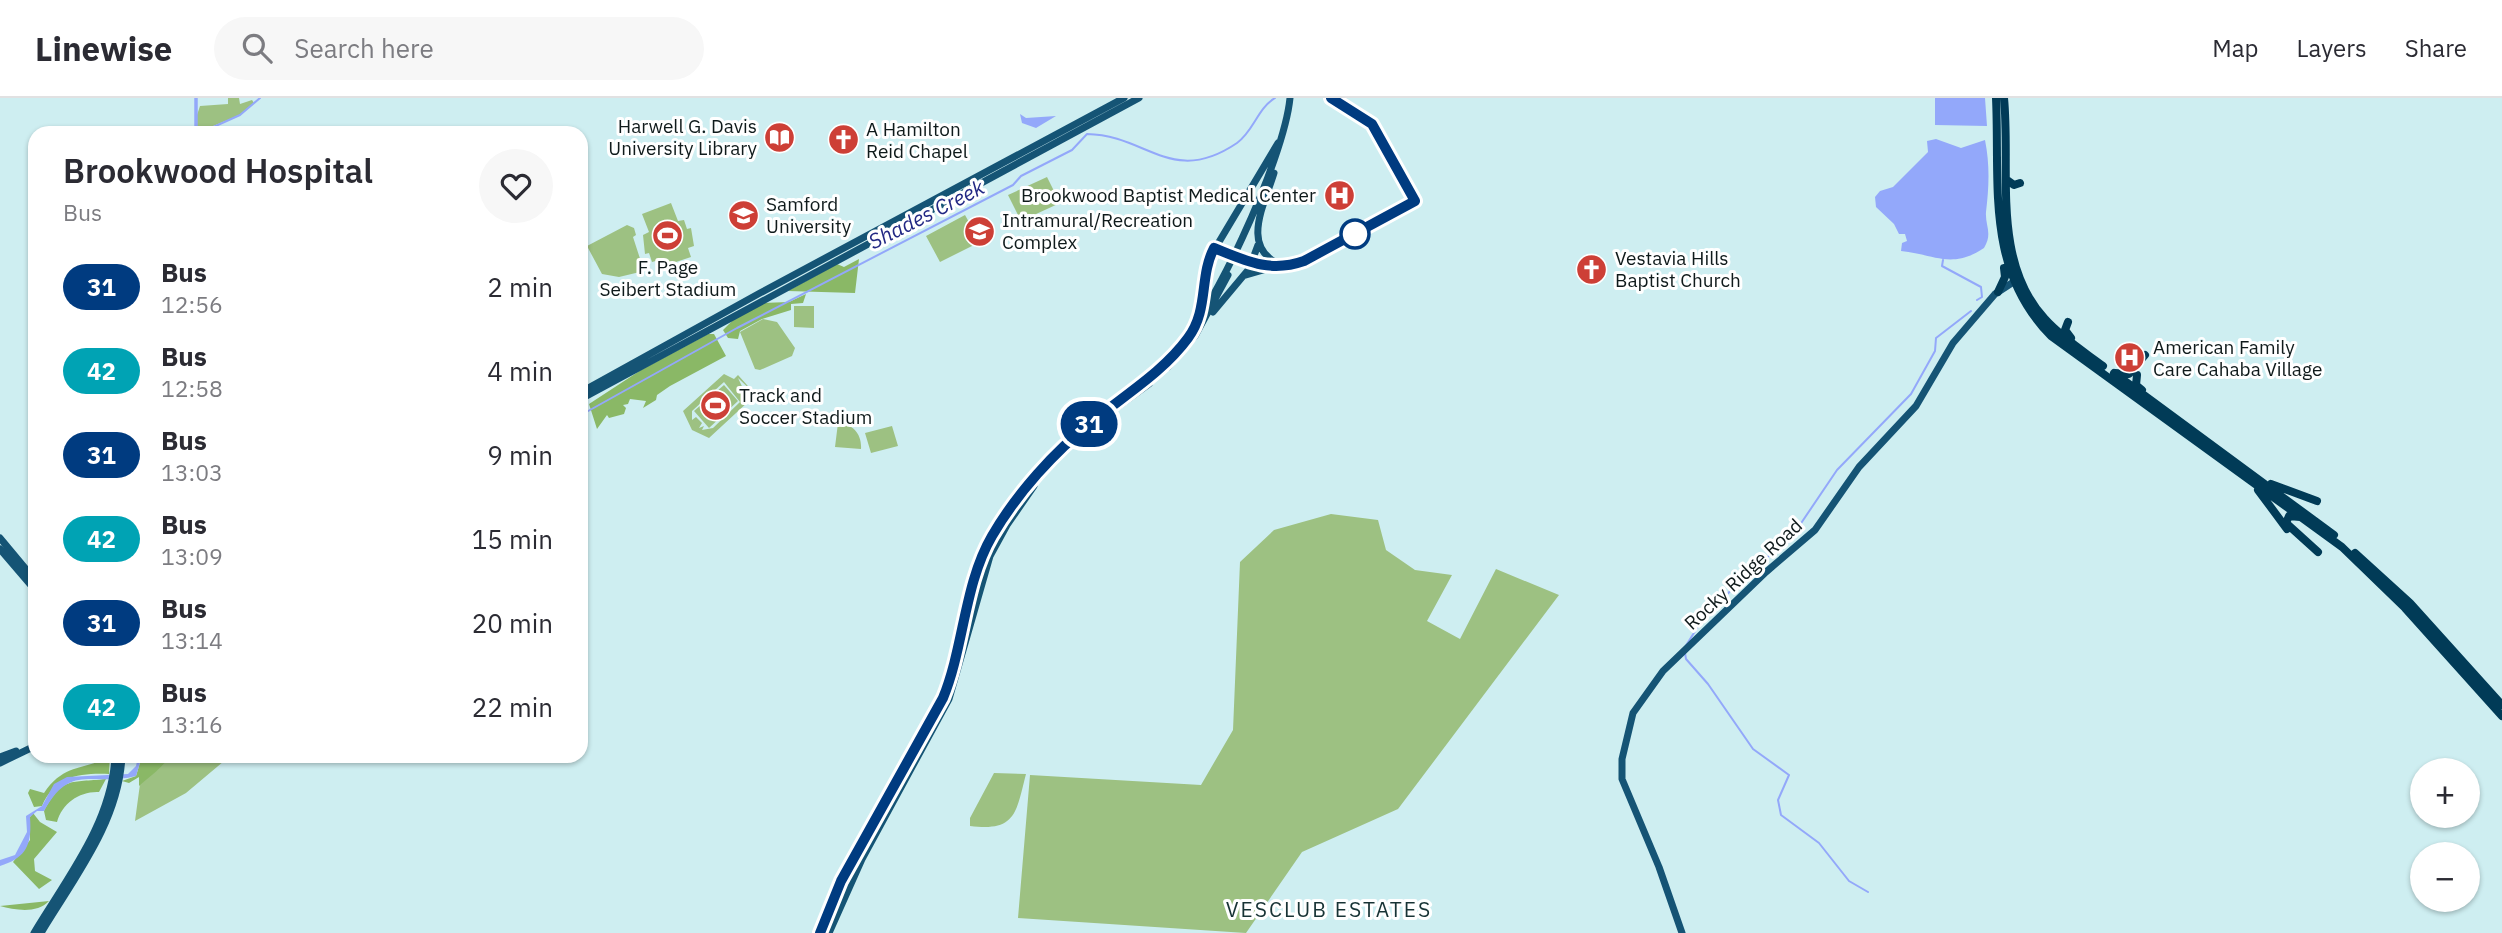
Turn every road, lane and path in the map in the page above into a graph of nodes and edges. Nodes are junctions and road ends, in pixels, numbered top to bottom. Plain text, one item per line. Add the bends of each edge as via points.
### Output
1 (1124, 98) edge
2 (1139, 98) edge
3 (1292, 98) edge
4 (1997, 98) edge
5 (2004, 98) edge
6 (1291, 112) junction
7 (1285, 130) junction
8 (1056, 139) junction
9 (1274, 173) junction
10 (2005, 178) junction
11 (2001, 223) junction
12 (2009, 234) junction
13 (1258, 245) junction
14 (1283, 266) dead end
15 (1273, 267) dead end
16 (1245, 275) junction
17 (2015, 280) junction
18 (2000, 290) junction
19 (2020, 296) junction
20 (1200, 325) junction
21 (2051, 325) junction
22 (2077, 346) junction
23 (2145, 355) dead end
24 (2111, 372) junction
25 (2137, 375) dead end
26 (588, 388) edge
27 (588, 395) edge
28 (2150, 400) junction
29 (2252, 478) junction
30 (2301, 517) junction
31 (2311, 517) junction
32 (2287, 529) dead end
33 (0, 538) edge
34 (0, 549) edge
35 (2318, 552) dead end
36 (28, 572) edge
37 (28, 582) edge
38 (2382, 585) junction
39 (2410, 603) junction
40 (974, 609) junction
41 (984, 617) dead end
42 (2502, 705) edge
43 (2502, 716) edge
44 (28, 746) edge
45 (28, 747) edge
46 (0, 757) edge
47 (0, 763) edge
48 (116, 763) edge
49 (119, 763) edge
50 (117, 770) junction
51 (114, 786) junction
52 (34, 933) edge
53 (41, 933) edge
54 (820, 933) edge
55 (829, 933) edge
56 (1682, 933) edge

1 - 8 main road
2 - 8 main road
3 - 6 main road
4 - 10 highway
4 - 11 highway
5 - 10 highway
6 - 7 main road
6 - 9 main road
7 - 20 main road
7 - 20 main road via 1210,257
8 - 26 main road via 846,246
8 - 27 main road
9 - 13 main road
9 - 20 main road
10 - 12 highway
10 - 12 highway via 2019,185 2010,197
11 - 17 highway via 2006,264
11 - 18 highway via 2005,277
12 - 17 highway
13 - 14 main road via 1268,259
13 - 16 main road
15 - 16 main road
16 - 20 main road
17 - 18 main road, Rocky Ridge Road
17 - 19 highway
17 - 21 highway
18 - 19 highway via 2010,288
18 - 56 main road, Rocky Ridge Road via 1953,343 1916,406 1859,467 1815,530 1663,671 1633,713 1622,779
19 - 29 highway via 2051,336
20 - 40 main road via 1180,356 1086,432 1043,475 990,556
20 - 54 main road via 1164,365 1066,444 993,534 977,572 943,698 841,881
21 - 22 highway
21 - 22 highway via 2068,323 2065,330
22 - 24 highway
23 - 24 highway via 2129,374
24 - 28 highway
25 - 28 highway via 2136,385
28 - 29 highway
29 - 30 highway
29 - 31 highway
29 - 31 highway via 2313,498 2317,501 2306,506
29 - 32 highway
30 - 35 highway via 2289,516 2286,523
30 - 38 highway
31 - 39 highway
33 - 36 main road
34 - 37 main road
38 - 39 highway via 2404,604
38 - 43 highway
39 - 42 highway
40 - 41 main road
40 - 55 main road via 949,699 862,859
44 - 46 main road
45 - 47 main road
48 - 50 main road
49 - 50 main road
50 - 51 main road
51 - 52 main road via 96,830
51 - 53 main road via 104,828

